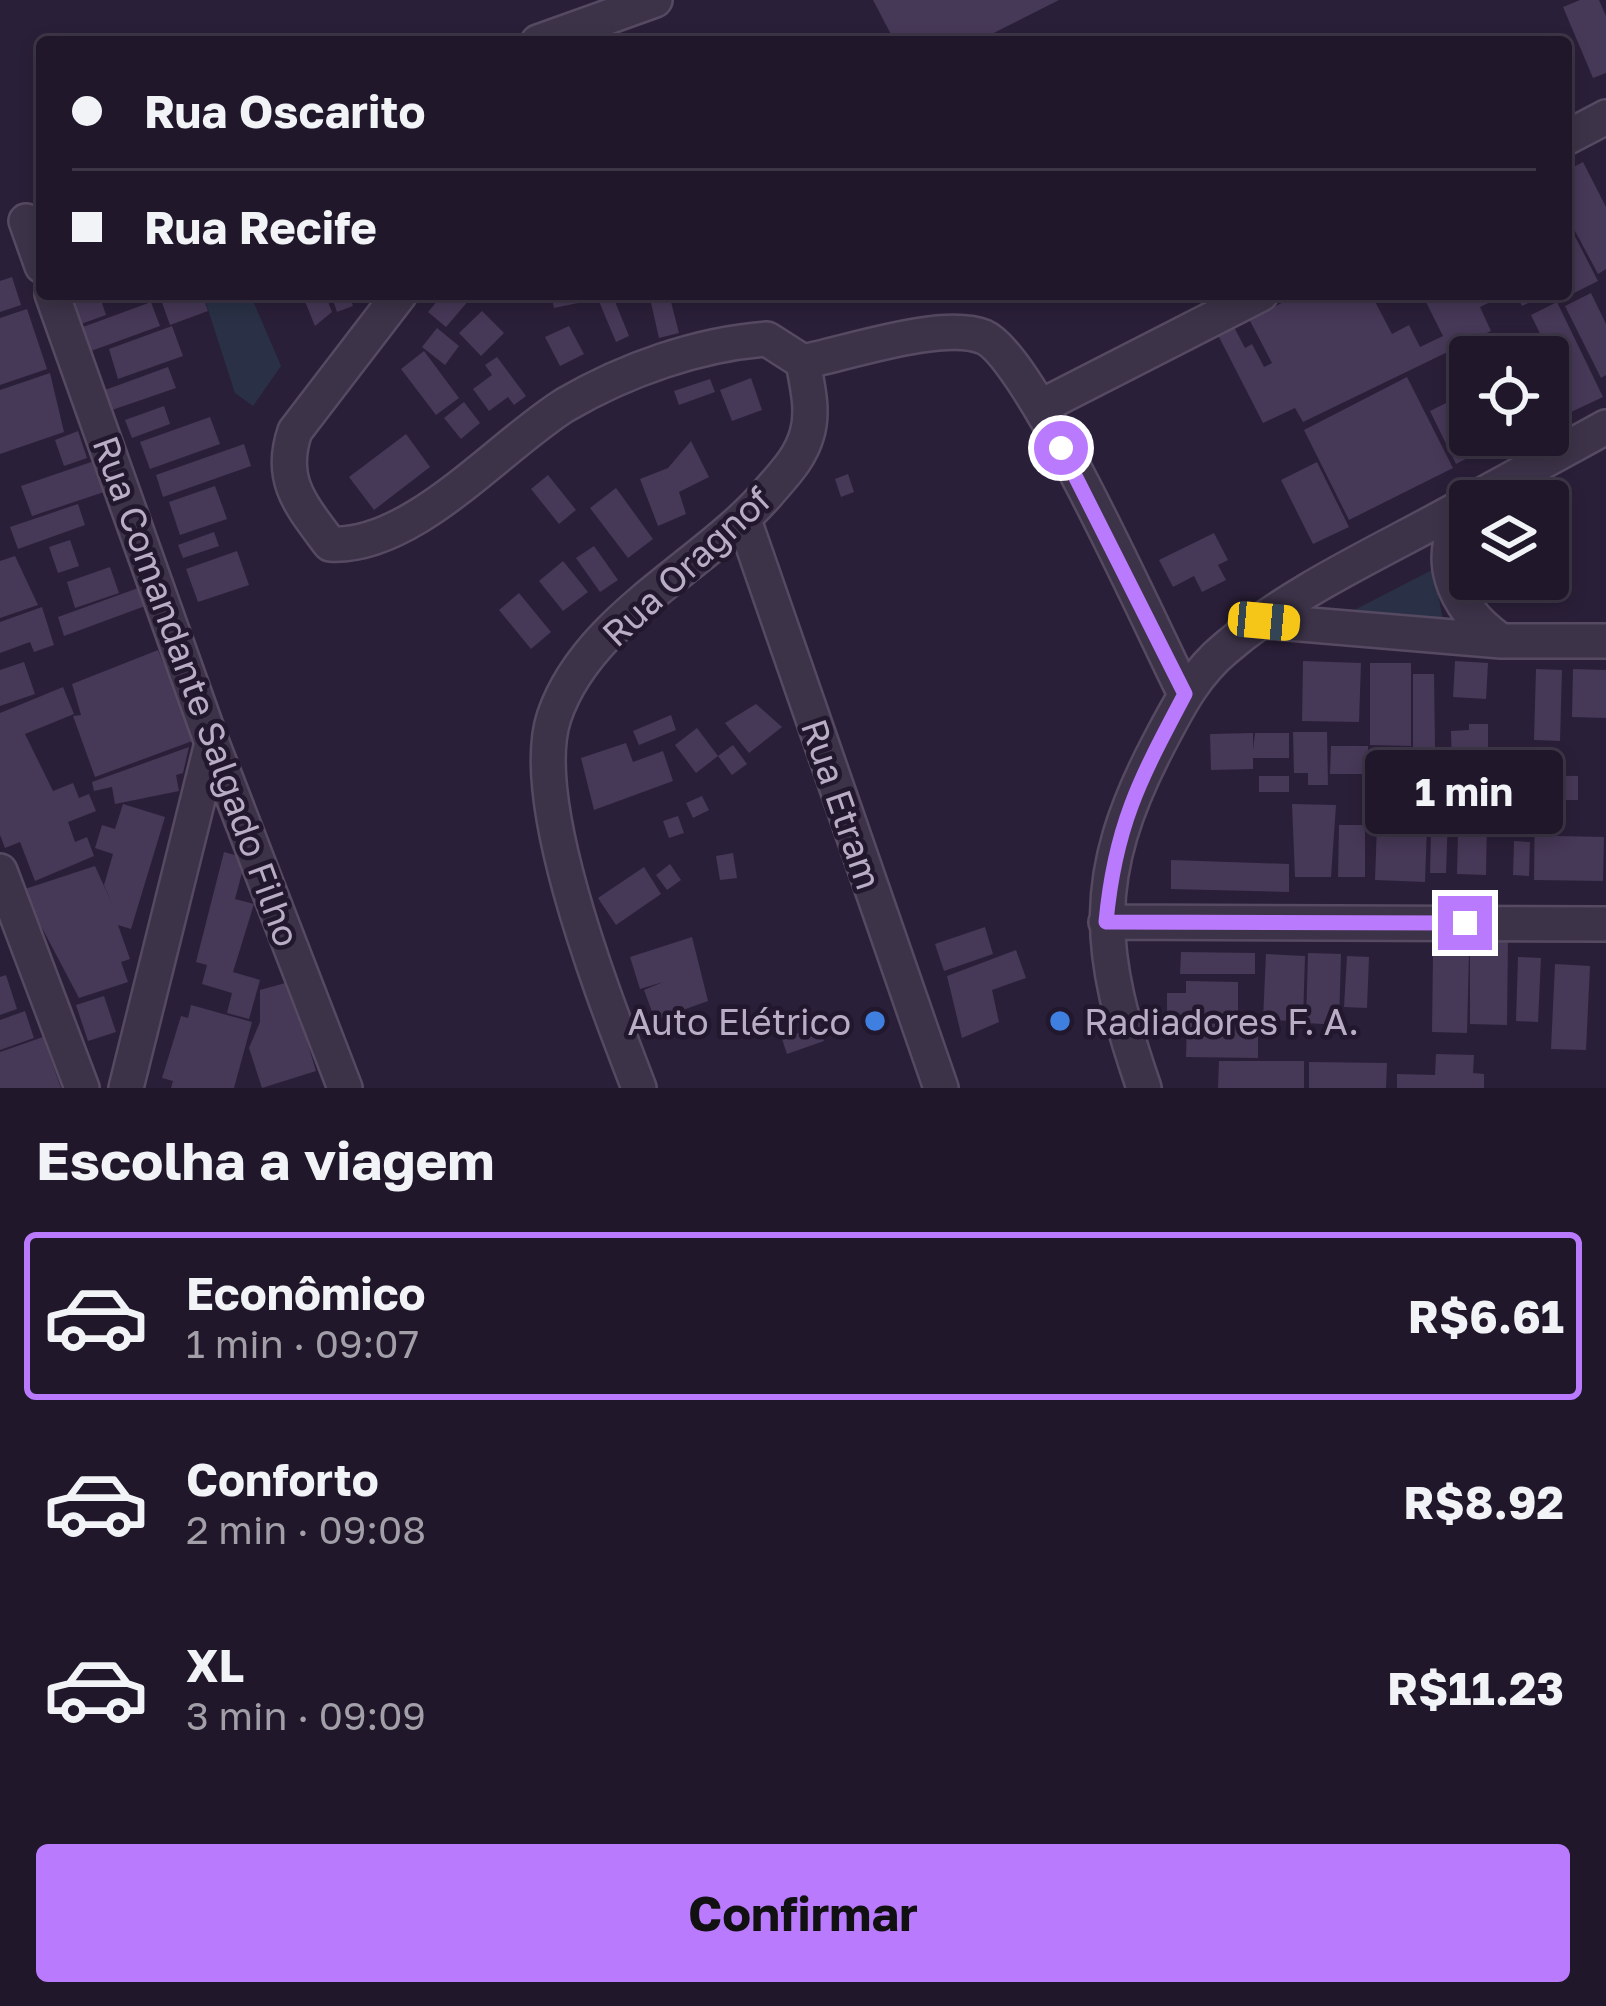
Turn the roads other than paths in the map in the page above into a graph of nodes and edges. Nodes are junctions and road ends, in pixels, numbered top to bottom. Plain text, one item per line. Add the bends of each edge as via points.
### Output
1 (655, 0) edge
2 (605, 29) edge
3 (569, 36) edge
4 (1606, 117) edge
5 (1572, 135) edge
6 (22, 221) edge
7 (36, 252) edge
8 (54, 300) edge
9 (395, 300) edge
10 (1249, 300) edge
11 (803, 362) junction
12 (1040, 407) junction
13 (1606, 427) edge
14 (1510, 480) edge
15 (1449, 514) edge
16 (744, 520) junction
17 (1461, 600) edge
18 (1264, 621) junction
19 (1501, 641) junction
20 (1606, 641) edge
21 (1185, 694) junction
22 (212, 743) junction
23 (0, 871) edge
24 (1106, 922) junction
25 (1606, 924) edge
26 (82, 1088) edge
27 (127, 1088) edge
28 (345, 1088) edge
29 (639, 1088) edge
30 (941, 1088) edge
31 (1144, 1088) edge

1 - 2 street
2 - 3 street
4 - 5 street
6 - 7 street
8 - 22 street, Rua Comandante Salgado Filho
9 - 11 street via 295,430 287,453 295,498 330,544 388,532 566,405 632,374 698,350 767,339
10 - 12 street
11 - 12 street via 966,333 1005,352
11 - 16 street, Rua Oragnof via 808,432 796,460
12 - 21 street
13 - 14 street
15 - 18 street
16 - 29 street, Rua Oragnof via 616,628 586,660 554,718 554,820 570,892
16 - 30 street, Rua Etram
17 - 19 street
18 - 19 street
18 - 21 street via 1208,664
19 - 20 street
21 - 24 street via 1127,805
22 - 27 street
22 - 28 street, Rua Comandante Salgado Filho
23 - 26 street
24 - 25 street
24 - 31 street via 1117,1007

